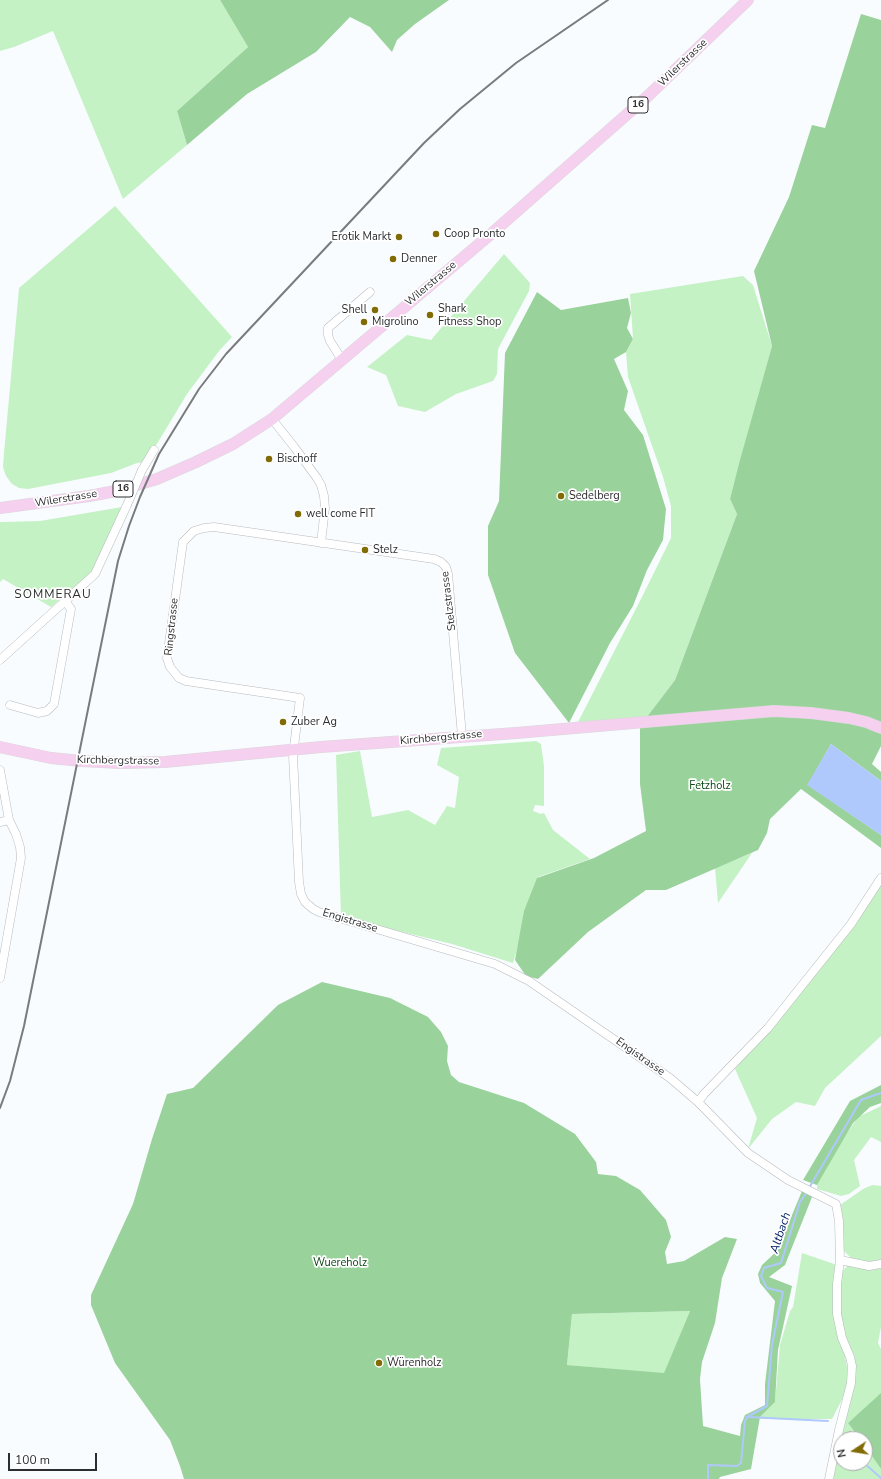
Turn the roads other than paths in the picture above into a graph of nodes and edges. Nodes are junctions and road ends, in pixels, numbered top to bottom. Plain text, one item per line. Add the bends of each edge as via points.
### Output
1 (748, 0) edge
2 (370, 292) dead end
3 (342, 360) junction
4 (272, 419) junction
5 (154, 450) dead end
6 (0, 508) edge
7 (321, 543) junction
8 (65, 601) junction
9 (0, 660) edge
10 (10, 705) dead end
11 (881, 728) edge
12 (462, 736) junction
13 (5, 748) edge
14 (293, 749) junction
15 (0, 770) edge
16 (9, 820) junction
17 (0, 822) edge
18 (881, 878) edge
19 (0, 978) edge
20 (698, 1102) junction
21 (840, 1260) junction
22 (881, 1264) edge
23 (829, 1479) edge

1 - 3 main road, Wilerstrasse / 16 via 649,95
2 - 3 street via 328,328 330,341
3 - 4 main road, Wilerstrasse / 16
4 - 6 main road, Wilerstrasse / 16 via 233,444 157,479 89,496
4 - 7 street via 320,485 325,508
5 - 8 street, bridge via 142,470 95,574
7 - 12 street, Stelzstrasse via 434,559 446,567
7 - 14 street, Ringstrasse via 204,528 189,535 183,542 181,551 167,658 170,667 178,678 186,681 300,698
8 - 9 street
8 - 10 street via 71,610 54,704 48,711 38,712
11 - 12 main road, Kirchbergstrasse via 849,718 774,711
12 - 14 main road, Kirchbergstrasse
13 - 14 main road, Kirchbergstrasse via 51,758 120,763 165,762
14 - 20 street, Engistrasse via 299,882 305,902 313,909 495,964 529,981 670,1078
15 - 16 street
16 - 17 street
16 - 19 street via 18,841 21,858
18 - 20 street via 851,924 768,1028
20 - 21 street, Engistrasse via 748,1153 788,1180 836,1204
21 - 22 street via 869,1266
21 - 23 street, Engistrasse via 837,1314 852,1366 851,1383

